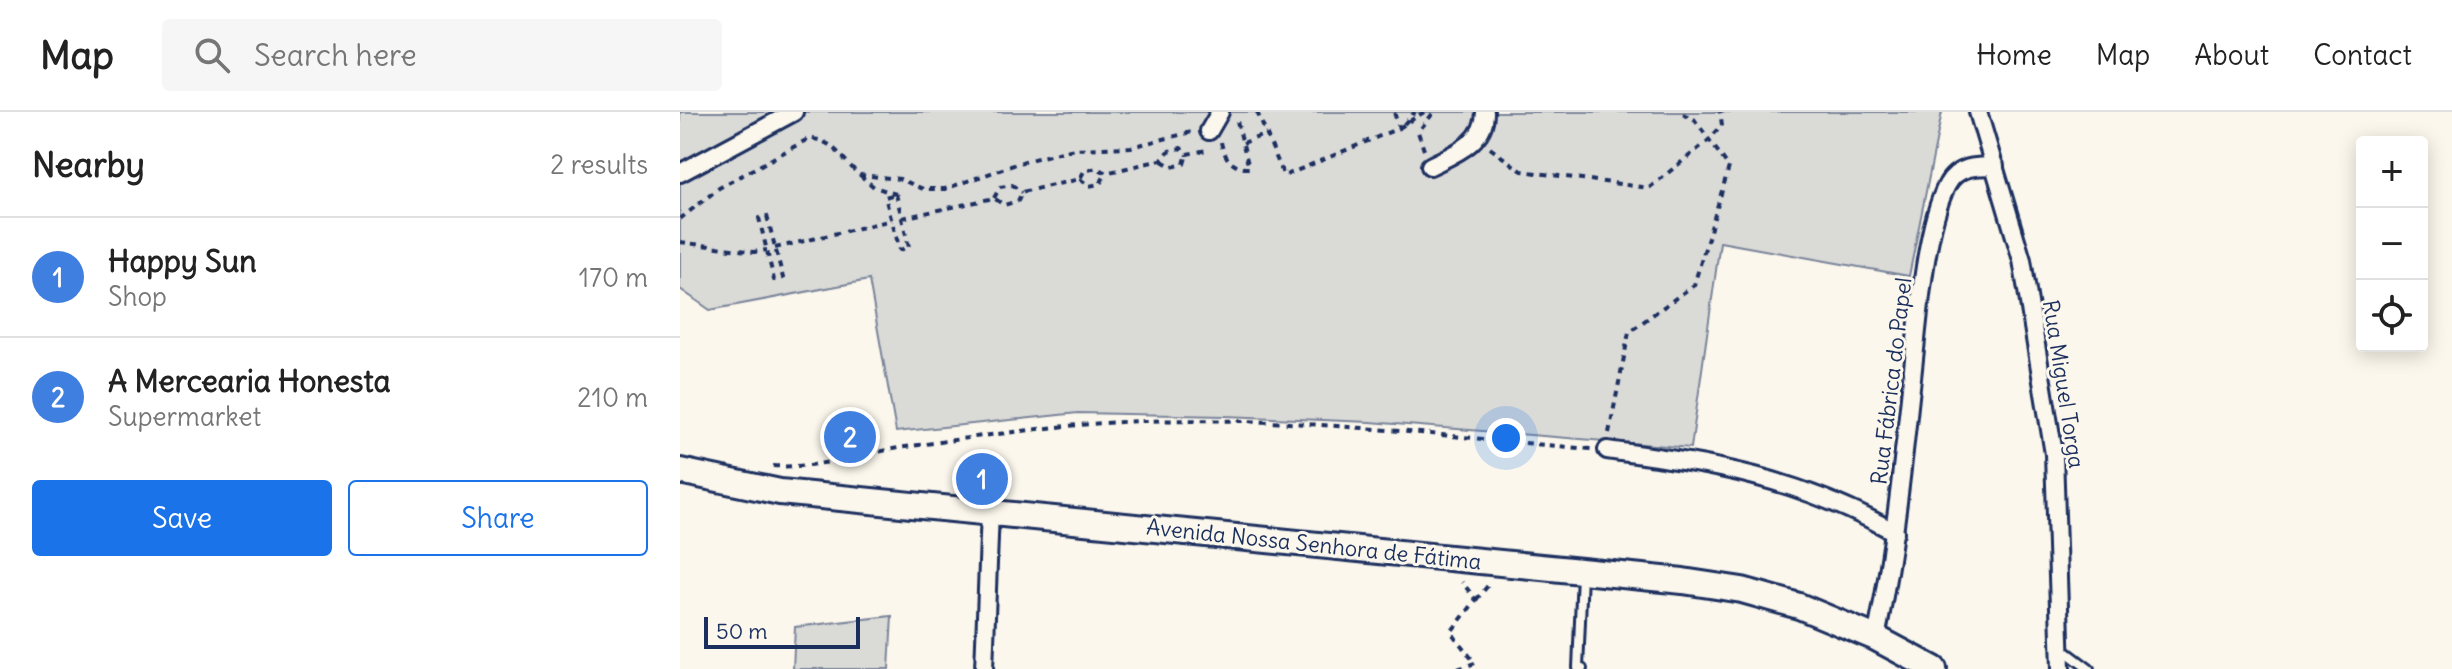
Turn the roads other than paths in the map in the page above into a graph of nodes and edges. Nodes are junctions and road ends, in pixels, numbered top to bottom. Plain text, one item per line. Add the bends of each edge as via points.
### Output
1 (794, 112) edge
2 (1220, 112) edge
3 (1485, 112) edge
4 (1978, 112) edge
5 (1210, 133) road end
6 (1430, 166) dead end
7 (1995, 166) junction
8 (680, 173) edge
9 (1607, 450) road end
10 (680, 471) edge
11 (990, 510) junction
12 (1895, 532) junction
13 (1582, 569) junction
14 (1876, 638) junction
15 (2060, 647) junction
16 (984, 669) edge
17 (1582, 669) edge
18 (1934, 669) edge
19 (2061, 669) edge
20 (2089, 669) edge

1 - 8 street
2 - 5 street
3 - 6 street via 1476,138
4 - 7 street, Rua Miguel Torga
7 - 12 street, Rua Fábrica do Papel via 1959,171 1947,184 1937,218 1922,287
7 - 15 street, Rua Miguel Torga via 2022,260 2054,454
9 - 12 street via 1761,475 1839,503
10 - 11 main road, Avenida Nossa Senhora de Fátima via 780,492
11 - 13 main road, Avenida Nossa Senhora de Fátima
11 - 16 street
12 - 14 street, Rua Fábrica do Papel
13 - 14 main road, Avenida Nossa Senhora de Fátima via 1742,590 1799,606
13 - 17 lane
14 - 18 main road, Avenida Nossa Senhora de Fátima
15 - 19 street, Rua Miguel Torga
15 - 20 lane

